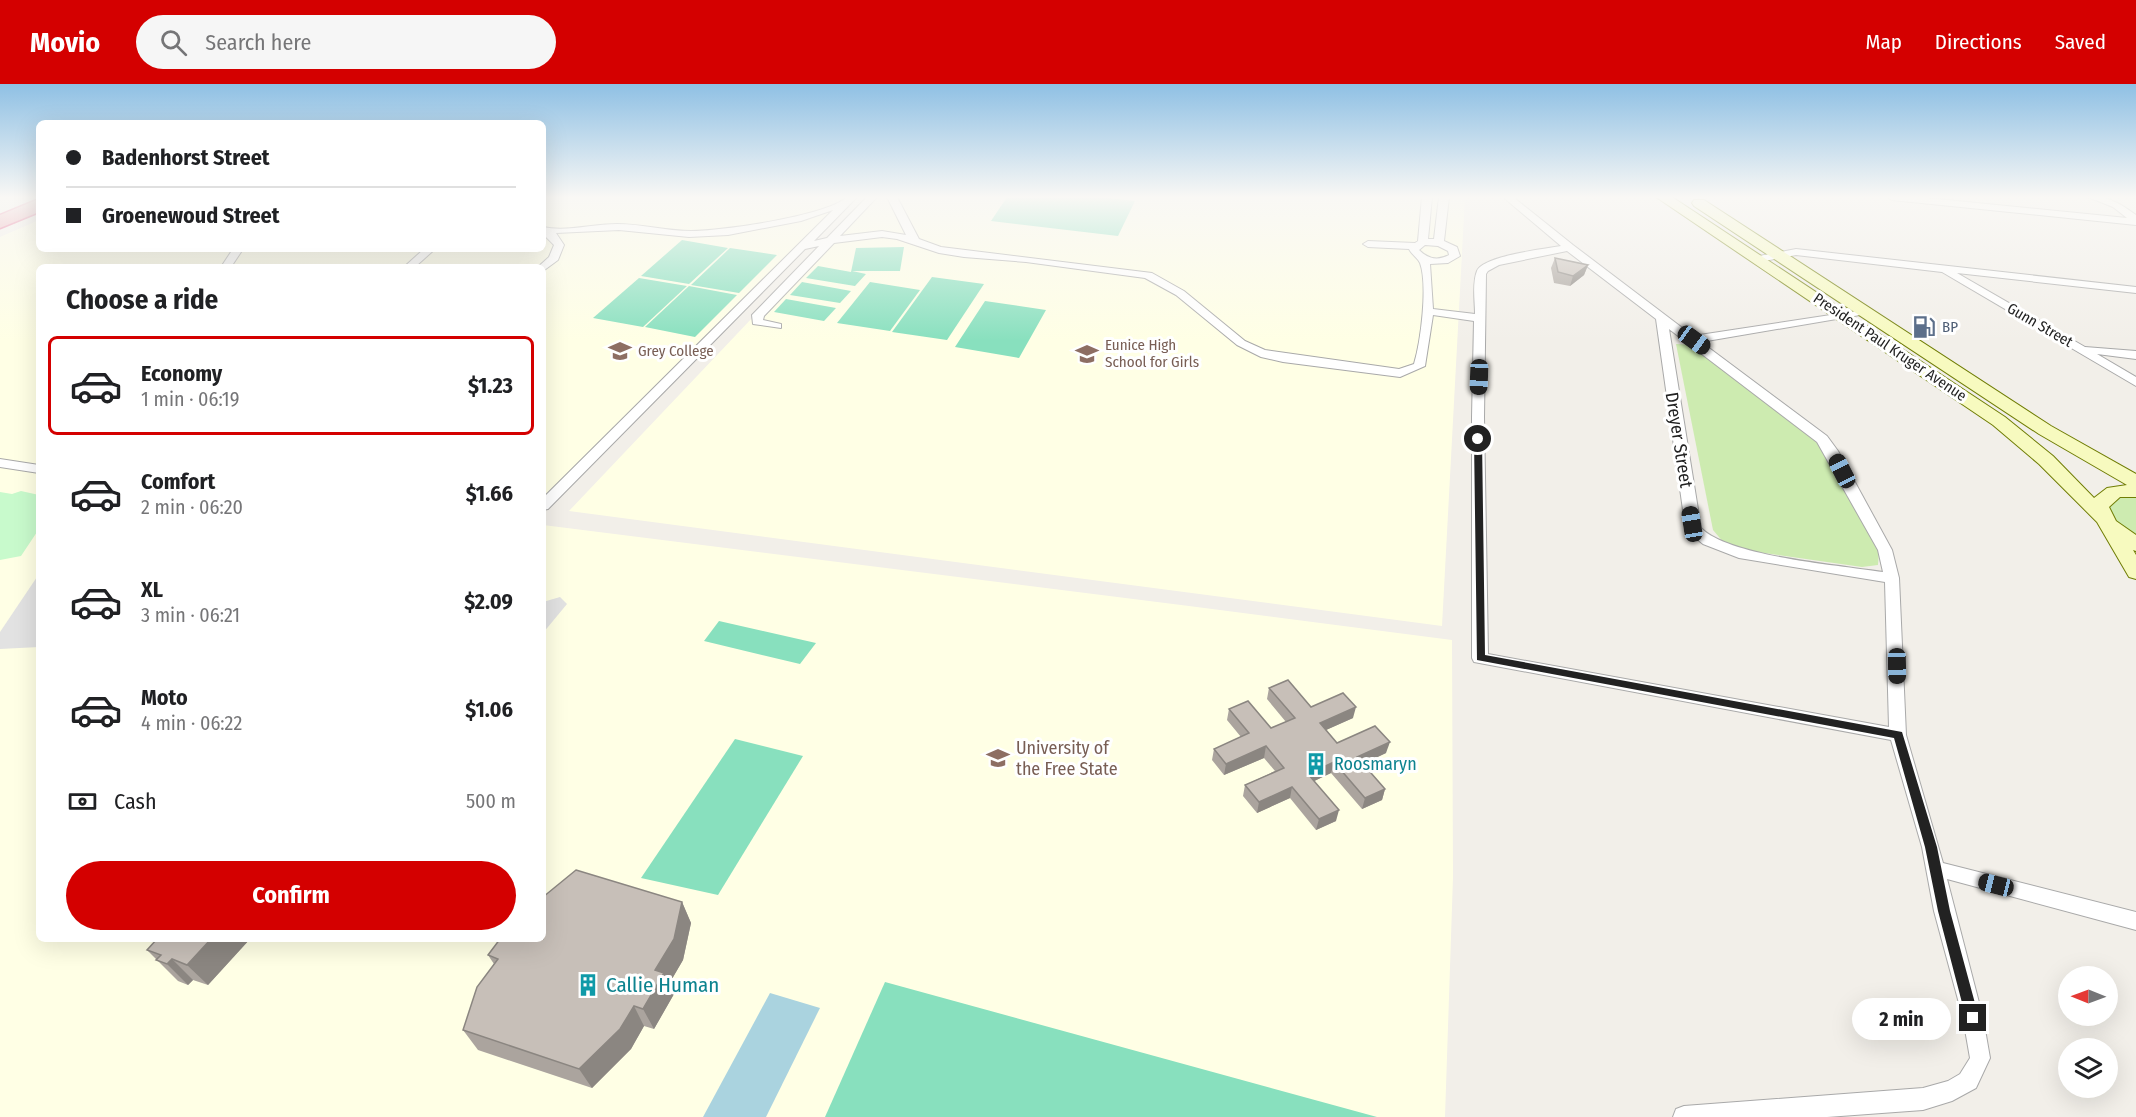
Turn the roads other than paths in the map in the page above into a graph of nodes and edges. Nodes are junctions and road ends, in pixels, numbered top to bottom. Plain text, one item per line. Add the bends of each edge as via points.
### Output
1 (559, 245) edge
2 (802, 245) edge
3 (810, 245) edge
4 (825, 245) edge
5 (928, 245) edge
6 (1381, 245) edge
7 (1421, 245) edge
8 (1433, 245) edge
9 (1446, 245) edge
10 (1738, 245) edge
11 (1764, 245) edge
12 (1569, 247) joint
13 (799, 248) junction
14 (1420, 250) junction
15 (1779, 255) junction
16 (1759, 259) junction
17 (1437, 261) junction
18 (546, 265) edge
19 (1942, 269) junction
20 (1428, 272) junction
21 (2136, 290) edge
22 (1426, 311) junction
23 (1866, 311) junction
24 (1843, 315) junction
25 (1481, 318) junction
26 (1662, 318) junction
27 (777, 326) dead end
28 (1694, 340) junction
29 (1664, 342) junction
30 (2082, 350) junction
31 (1932, 353) junction
32 (2136, 355) edge
33 (1907, 358) junction
34 (2136, 382) edge
35 (0, 464) edge
36 (36, 470) edge
37 (2136, 482) edge
38 (2136, 491) edge
39 (546, 503) edge
40 (2105, 521) junction
41 (2136, 544) edge
42 (2136, 572) edge
43 (1891, 573) junction
44 (1898, 735) junction
45 (1934, 868) junction
46 (2136, 921) edge
47 (1684, 1117) edge

1 - 18 street
2 - 13 street
3 - 13 street
4 - 27 street via 758,315 757,322
5 - 22 street via 964,254 1148,275 1180,292 1252,350 1305,361 1400,373 1413,370 1424,354
6 - 14 street
7 - 14 street
8 - 14 street
9 - 17 street via 1456,253 1452,259
10 - 16 street, President Paul Kruger Avenue
11 - 15 street, President Paul Kruger Avenue
12 - 25 street via 1496,262 1483,269
12 - 26 street
13 - 39 street
14 - 17 street
14 - 20 street
15 - 16 street
15 - 19 street via 1796,252
15 - 23 street, President Paul Kruger Avenue
16 - 24 street, President Paul Kruger Avenue
17 - 20 street
19 - 21 street
19 - 30 street, Gunn Street
20 - 22 street
22 - 25 street
23 - 24 street
23 - 31 street, President Paul Kruger Avenue
24 - 28 street
24 - 33 street, President Paul Kruger Avenue
25 - 44 street via 1480,658
26 - 28 street
26 - 29 street, Dreyer Street
28 - 29 street
28 - 43 street via 1826,443 1885,550
29 - 43 street, Dreyer Street via 1696,532 1706,541 1744,555 1863,573
30 - 32 street
30 - 34 street, Gunn Street
31 - 33 street
31 - 37 street, President Paul Kruger Avenue via 2045,430
33 - 40 street, President Paul Kruger Avenue via 2046,460
35 - 36 street
38 - 40 street via 2111,493 2102,498 2099,507
40 - 41 street
40 - 42 street, President Paul Kruger Avenue
43 - 44 street
44 - 45 street
45 - 46 street
45 - 47 street via 1978,1044 1980,1058 1968,1082 1923,1099

